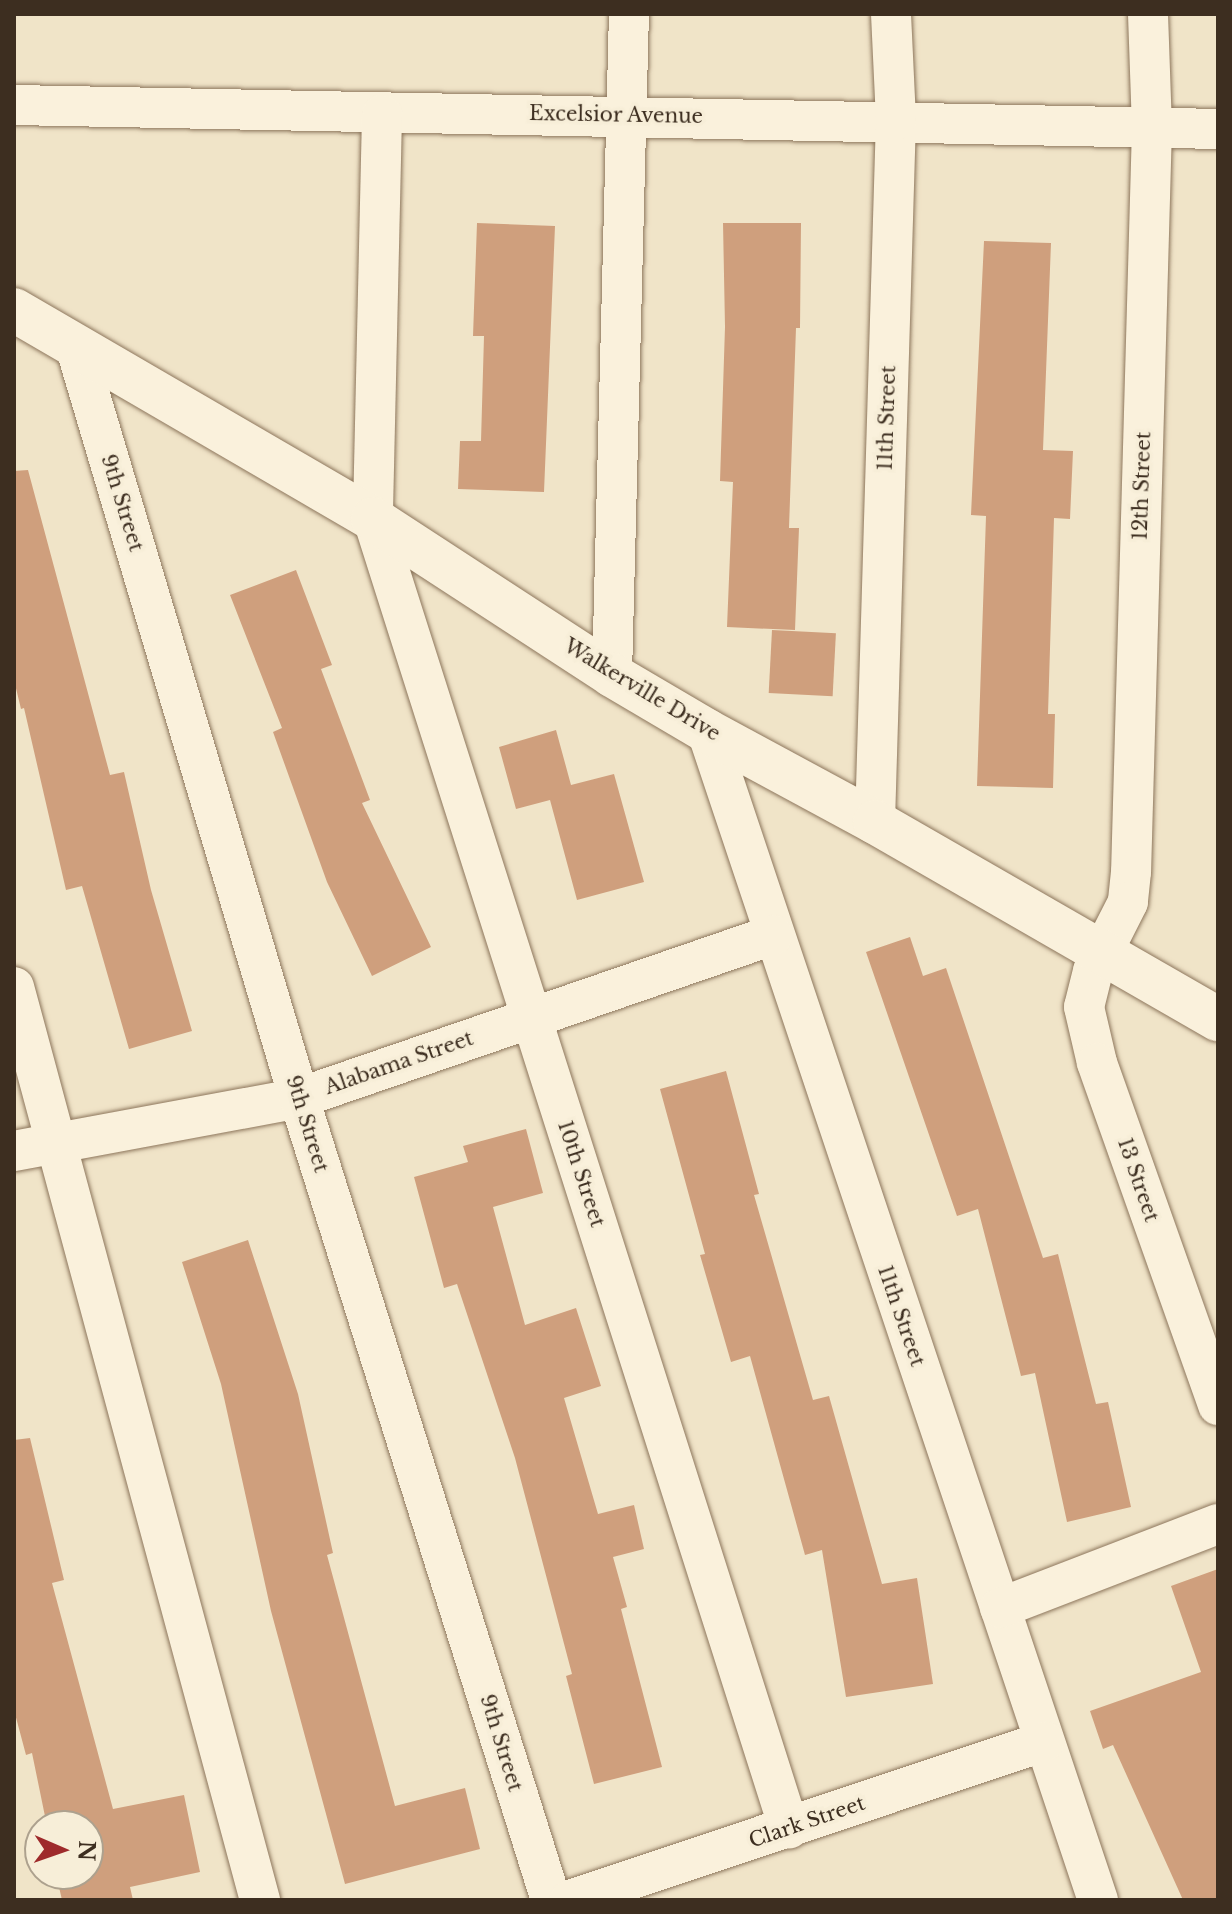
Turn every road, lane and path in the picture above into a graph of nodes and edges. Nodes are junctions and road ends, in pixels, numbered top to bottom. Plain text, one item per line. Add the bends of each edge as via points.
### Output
1 (629, 14) edge
2 (891, 14) edge
3 (1148, 14) edge
4 (14, 105) edge
5 (382, 115) junction
6 (626, 115) junction
7 (896, 120) junction
8 (1152, 127) junction
9 (1218, 129) edge
10 (14, 310) edge
11 (75, 345) junction
12 (373, 519) junction
13 (612, 675) junction
14 (707, 731) junction
15 (875, 822) junction
16 (773, 935) junction
17 (1103, 953) junction
18 (14, 987) edge
19 (531, 1018) junction
20 (1218, 1019) edge
21 (299, 1098) junction
22 (53, 1141) junction
23 (14, 1151) edge
24 (1218, 1405) edge
25 (1218, 1524) edge
26 (1000, 1608) junction
27 (1044, 1741) junction
28 (789, 1828) junction
29 (260, 1900) edge
30 (551, 1900) edge
31 (570, 1900) edge
32 (1098, 1900) edge

1 - 6 street
2 - 7 street, 11th Street
3 - 8 street, 12th Street
4 - 5 street, Excelsior Avenue
5 - 6 street, Excelsior Avenue
5 - 12 street, 10th Street
6 - 7 street, Excelsior Avenue
6 - 13 street
7 - 8 street, Excelsior Avenue
7 - 15 street, 11th Street
8 - 9 street, Excelsior Avenue
8 - 17 street, 12th Street via 1131,872 1128,902
10 - 11 street, Walkerville Drive
11 - 12 street, Walkerville Drive
11 - 21 street, 9th Street
12 - 13 street, Walkerville Drive
12 - 19 street, 10th Street
13 - 14 street, Walkerville Drive
14 - 15 street, Walkerville Drive
14 - 16 street, 11th Street
15 - 17 street, Walkerville Drive
16 - 19 street, Alabama Street
16 - 26 street, 11th Street
17 - 20 street, Walkerville Drive
17 - 24 street, 13 Street via 1087,989 1086,1027
18 - 22 street
19 - 21 street, Alabama Street
19 - 28 street, 10th Street
21 - 22 street, Alabama Street
21 - 30 street, 9th Street
22 - 23 street, Alabama Street
22 - 29 street
25 - 26 street
26 - 27 street, 11th Street
27 - 28 street, Clark Street
27 - 32 street, 11th Street
28 - 31 street, Clark Street

